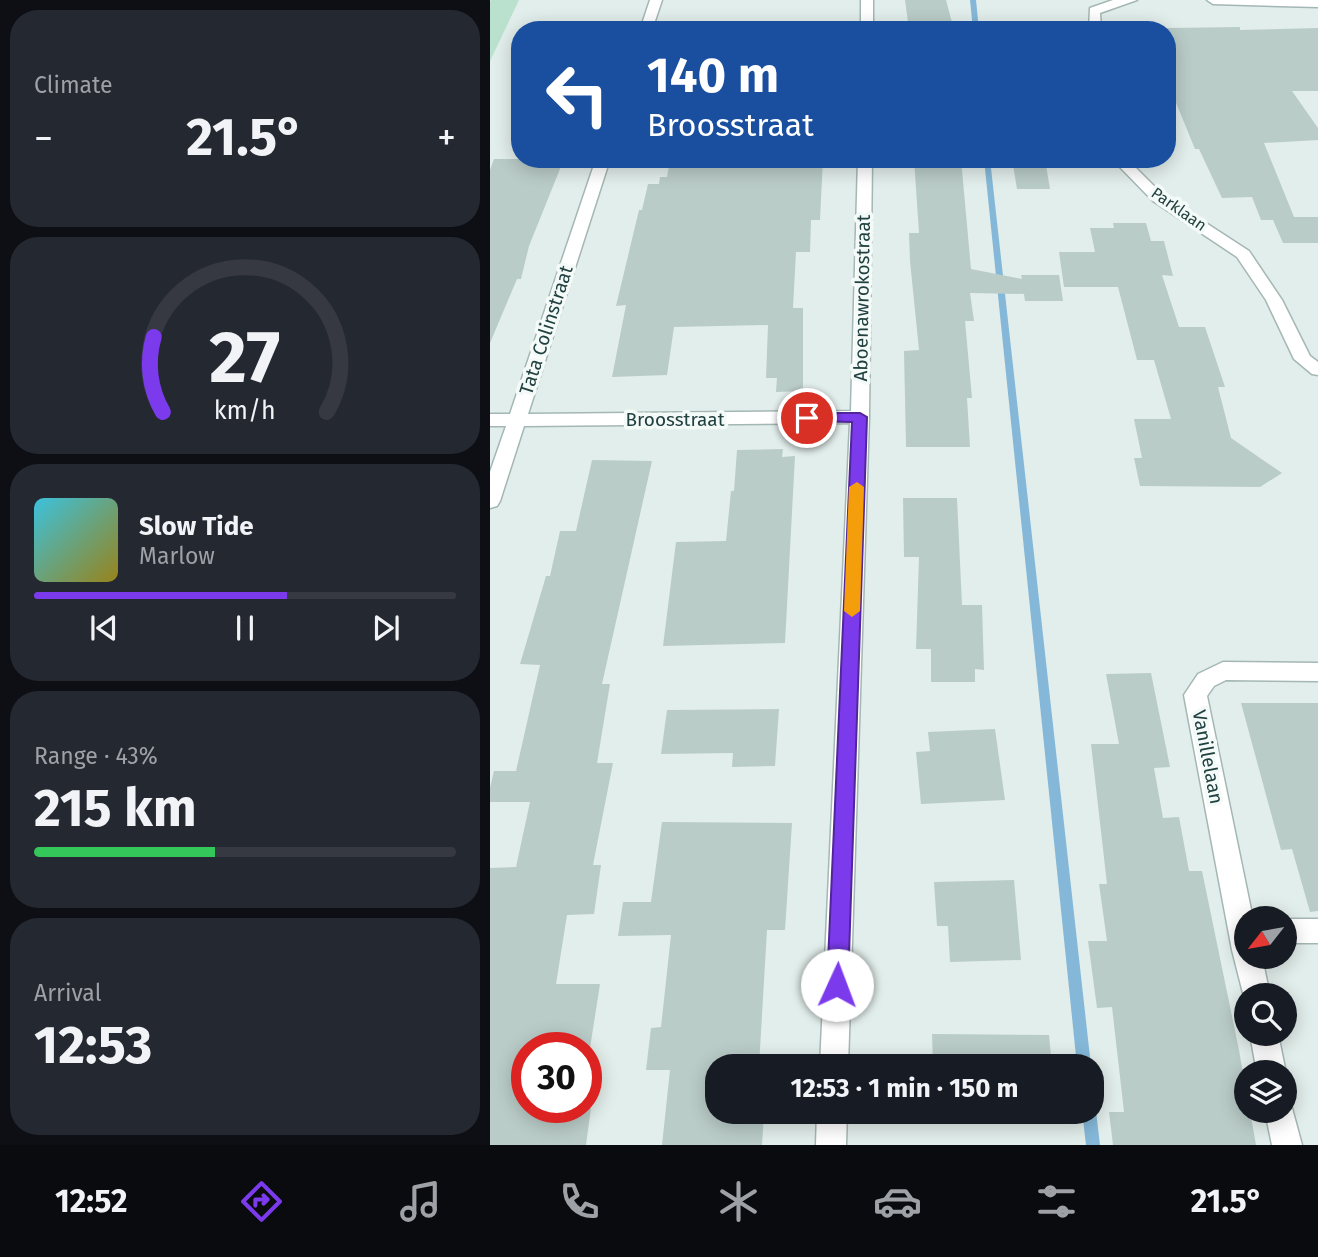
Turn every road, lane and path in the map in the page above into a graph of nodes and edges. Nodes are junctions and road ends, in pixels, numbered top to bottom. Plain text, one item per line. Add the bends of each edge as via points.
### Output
1 (656, 0) edge
2 (867, 0) edge
3 (1131, 0) edge
4 (1213, 0) edge
5 (1318, 3) edge
6 (649, 21) edge
7 (867, 21) edge
8 (1094, 21) edge
9 (600, 168) edge
10 (865, 168) edge
11 (1128, 168) edge
12 (1318, 370) edge
13 (860, 417) junction
14 (490, 420) edge
15 (516, 420) junction
16 (490, 501) edge
17 (1318, 672) edge
18 (1238, 906) edge
19 (1297, 931) edge
20 (1318, 931) edge
21 (834, 1054) edge
22 (1282, 1123) edge
23 (832, 1124) edge
24 (831, 1145) edge
25 (1287, 1145) edge

1 - 6 street
2 - 7 street
3 - 8 street via 1106,5 1094,12
4 - 5 street
9 - 15 street, Tata Colinstraat
10 - 13 street, Aboenawrokostraat
11 - 12 street, Parklaan via 1158,198 1243,254 1274,300 1303,359
13 - 15 street, Broosstraat
13 - 21 street, Aboenawrokostraat
14 - 15 street, Broosstraat
15 - 16 street, Tata Colinstraat
17 - 18 street, Vanillelaan via 1223,671 1206,680 1195,695
19 - 20 street
22 - 25 street
23 - 24 street

